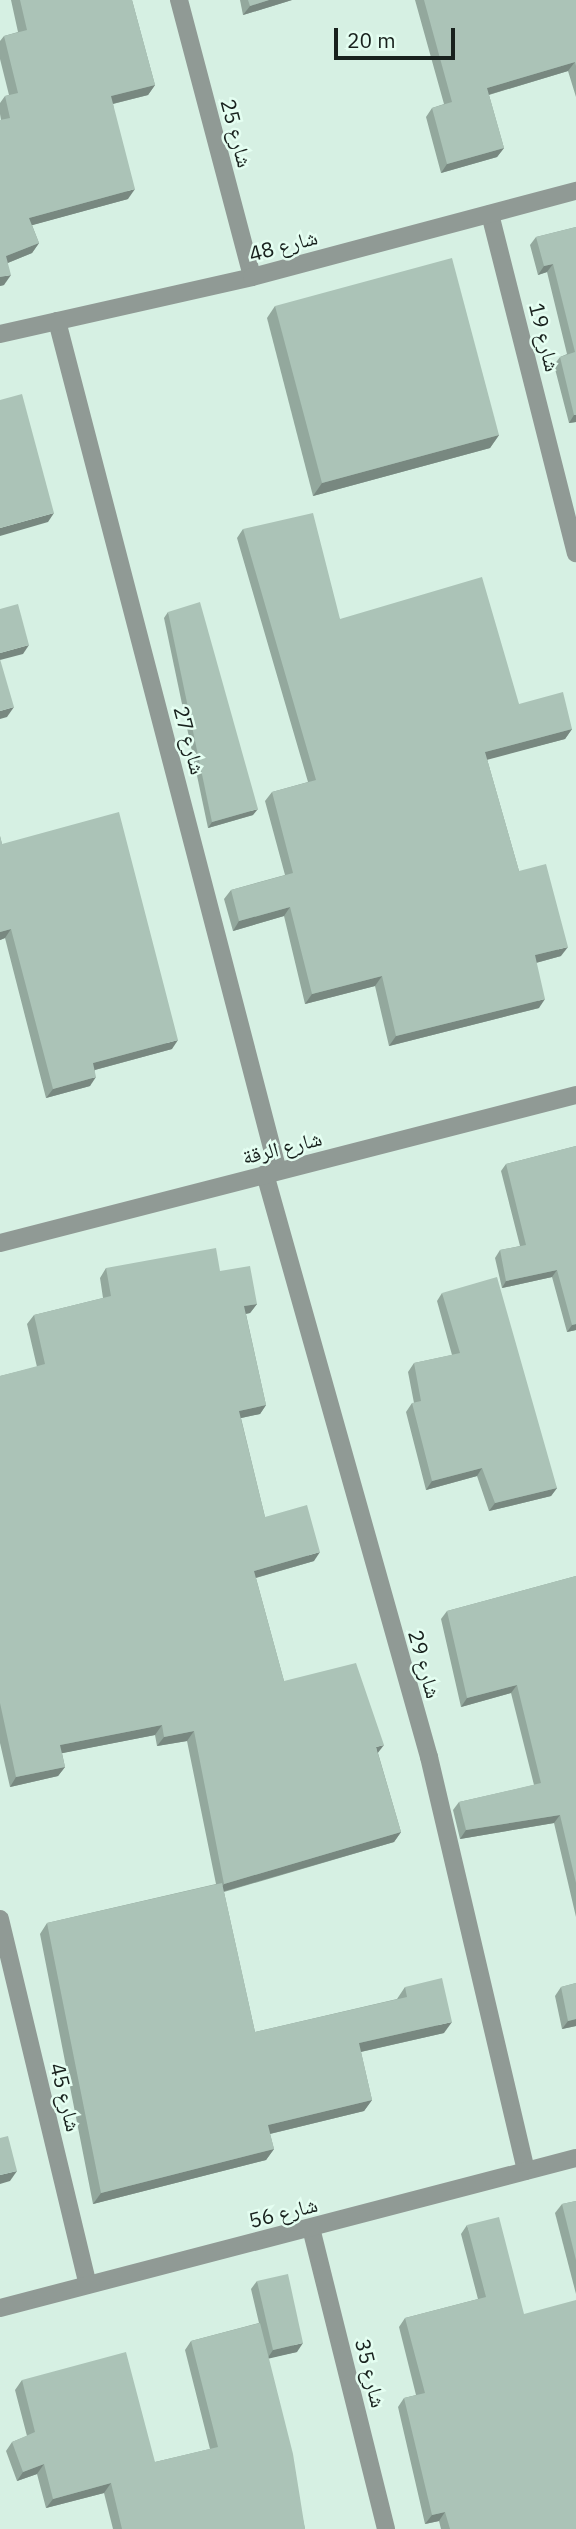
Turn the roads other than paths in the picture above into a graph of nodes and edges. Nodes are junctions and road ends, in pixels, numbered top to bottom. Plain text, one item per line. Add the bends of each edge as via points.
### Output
1 (179, 0) edge
2 (576, 191) edge
3 (490, 214) junction
4 (252, 277) junction
5 (57, 321) junction
6 (0, 334) edge
7 (576, 553) edge
8 (576, 1095) edge
9 (272, 1173) junction
10 (0, 1243) edge
11 (0, 1919) edge
12 (576, 2158) edge
13 (526, 2171) junction
14 (312, 2228) junction
15 (88, 2285) junction
16 (0, 2308) edge
17 (386, 2529) edge

1 - 4 street, شارع 25
2 - 3 street, شارع 48
3 - 4 street, شارع 48
3 - 7 street, شارع 19
4 - 5 street, شارع 48
5 - 6 street, شارع 48
5 - 9 street, شارع 27
8 - 9 street, شارع الرقة
9 - 10 street, شارع الرقة
9 - 13 street, شارع 29 via 429,1757
11 - 15 street, شارع 45
12 - 13 street, شارع 56
13 - 14 street, شارع 56
14 - 15 street, شارع 56
14 - 17 street, شارع 35
15 - 16 street, شارع 56

